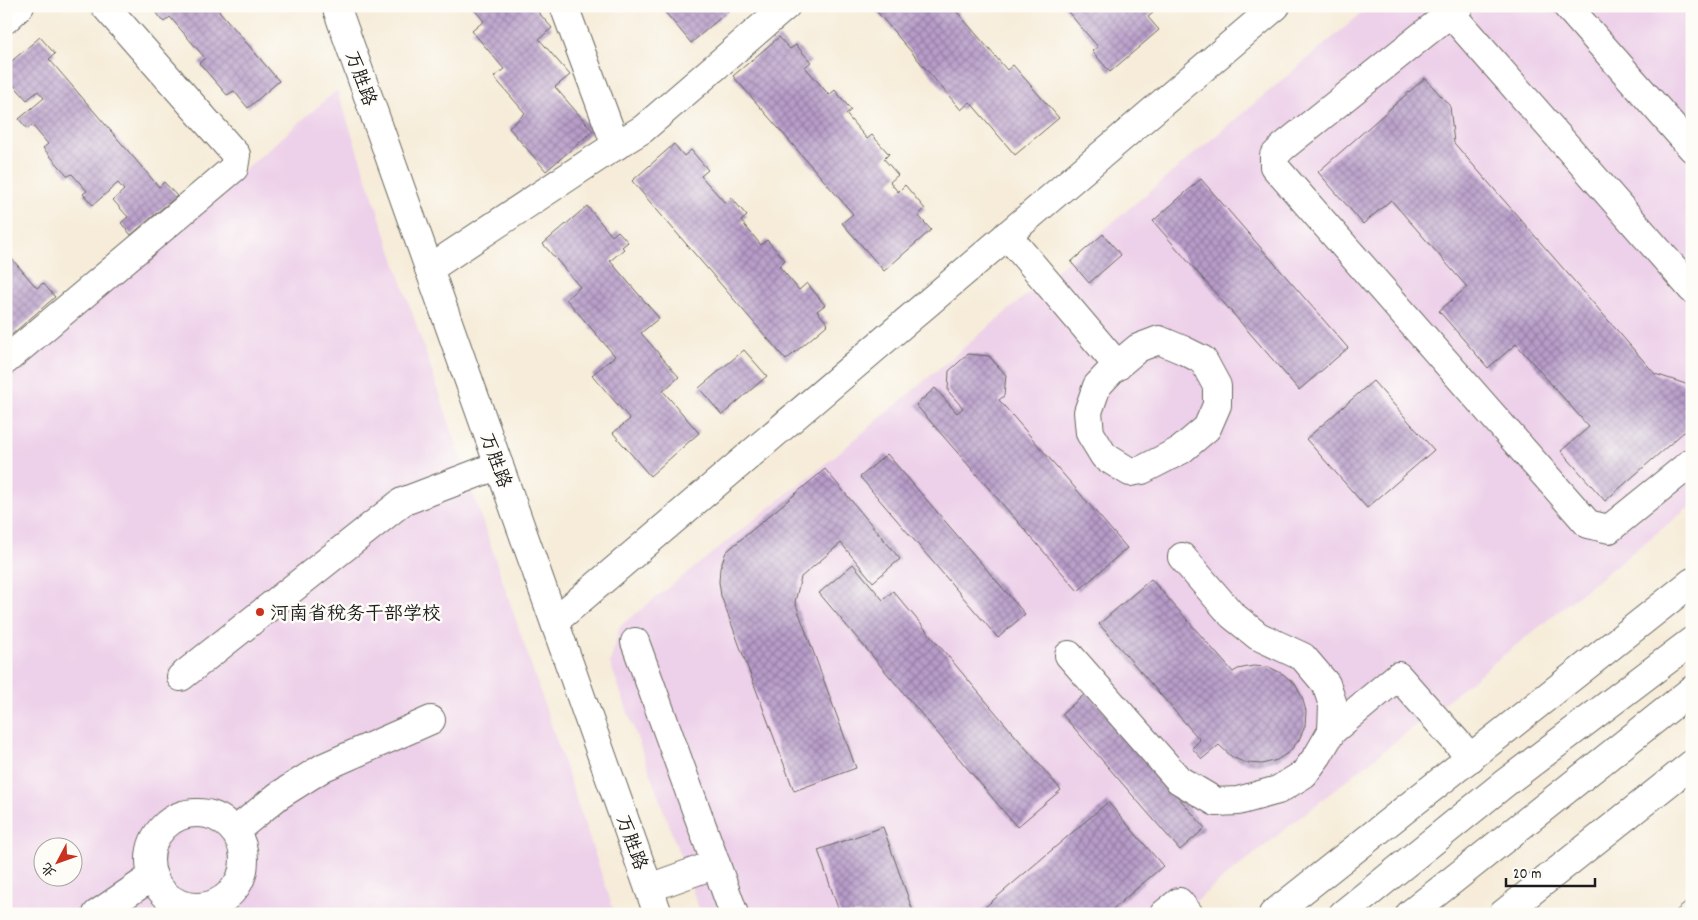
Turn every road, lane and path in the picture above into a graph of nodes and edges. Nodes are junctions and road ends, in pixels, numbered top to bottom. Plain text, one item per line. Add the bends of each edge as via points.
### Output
1 (20, 6) edge
2 (105, 6) edge
3 (336, 6) edge
4 (564, 6) edge
5 (1276, 6) edge
6 (1567, 6) edge
7 (784, 7) edge
8 (1454, 10) edge
9 (6, 19) edge
10 (616, 146) junction
11 (1692, 148) edge
12 (1007, 235) junction
13 (429, 269) junction
14 (1692, 289) edge
15 (6, 360) edge
16 (1118, 366) junction
17 (1692, 462) edge
18 (499, 465) junction
19 (1182, 557) dead end
20 (1692, 582) edge
21 (554, 621) junction
22 (1692, 641) edge
23 (635, 642) dead end
24 (1069, 655) dead end
25 (181, 677) dead end
26 (1692, 690) edge
27 (431, 720) dead end
28 (1332, 731) junction
29 (1471, 758) junction
30 (1692, 764) edge
31 (234, 831) junction
32 (716, 864) junction
33 (153, 876) junction
34 (649, 888) junction
35 (228, 906) edge
36 (97, 914) edge
37 (658, 914) edge
38 (734, 914) edge
39 (1164, 914) edge
40 (1189, 914) edge
41 (1273, 914) edge
42 (1343, 914) edge
43 (1410, 914) edge
44 (1503, 914) edge

1 - 9 street
2 - 15 street via 236,156 234,168
3 - 13 street, 万胜路
4 - 10 street
5 - 12 street
6 - 11 street
7 - 10 street via 666,111
8 - 14 street
8 - 17 street via 1283,147 1274,156 1274,166 1588,524 1609,529
10 - 13 street
12 - 16 street
12 - 21 street
13 - 18 street, 万胜路
16 - 16 street via 1097,386 1088,412 1090,433 1104,456 1130,472 1142,470 1181,450 1207,428 1217,405 1217,386 1203,360 1159,340 1138,348
18 - 21 street, 万胜路
18 - 25 street via 402,502
19 - 28 street via 1232,615 1258,636 1303,657 1326,684 1333,705
20 - 29 street
21 - 34 street, 万胜路
22 - 42 street via 1505,783
23 - 32 street
24 - 28 street via 1179,780 1216,802 1238,801 1278,790 1304,774
26 - 43 street
27 - 31 street via 324,767 278,796
28 - 29 street via 1398,676
29 - 41 street
30 - 44 street
31 - 33 street via 210,814 180,816 158,834 150,862
31 - 35 street via 242,844 243,874
32 - 34 street
32 - 38 street
33 - 35 street via 170,899 184,905 198,908
33 - 36 street
34 - 37 street, 万胜路
39 - 40 street via 1179,902

